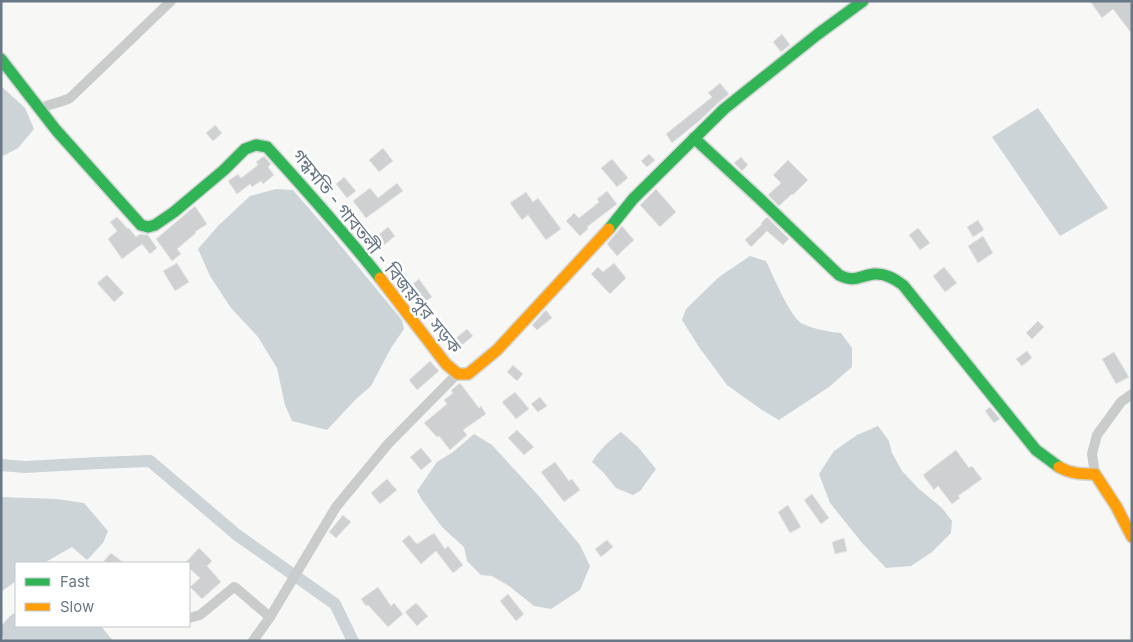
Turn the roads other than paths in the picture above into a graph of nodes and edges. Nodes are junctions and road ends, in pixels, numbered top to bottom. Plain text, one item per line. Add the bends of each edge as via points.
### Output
1 (171, 1) edge
2 (863, 1) edge
3 (1, 59) edge
4 (41, 109) junction
5 (694, 138) junction
6 (457, 374) junction
7 (1132, 394) edge
8 (1095, 474) junction
9 (1132, 537) edge
10 (270, 617) junction
11 (190, 618) edge
12 (253, 641) edge

1 - 4 street via 70,98
2 - 5 main road, গন্ধমতি - গাবতলী - বিজয়পুর সড়ক via 724,109
3 - 4 main road, গন্ধমতি - গাবতলী - বিজয়পুর সড়ক
4 - 6 main road, গন্ধমতি - গাবতলী - বিজয়পুর সড়ক via 141,225 148,227 174,212 245,149 256,145 267,147 349,239
5 - 6 main road, গন্ধমতি - গাবতলী - বিজয়পুর সড়ক via 633,199 497,350 468,374
5 - 8 main road via 838,275 847,280 882,274 903,285 1036,450 1061,469
6 - 10 street via 382,451 336,507
7 - 8 street via 1121,402 1097,435 1092,454
8 - 9 main road
10 - 11 street via 234,586 200,614
10 - 12 street

